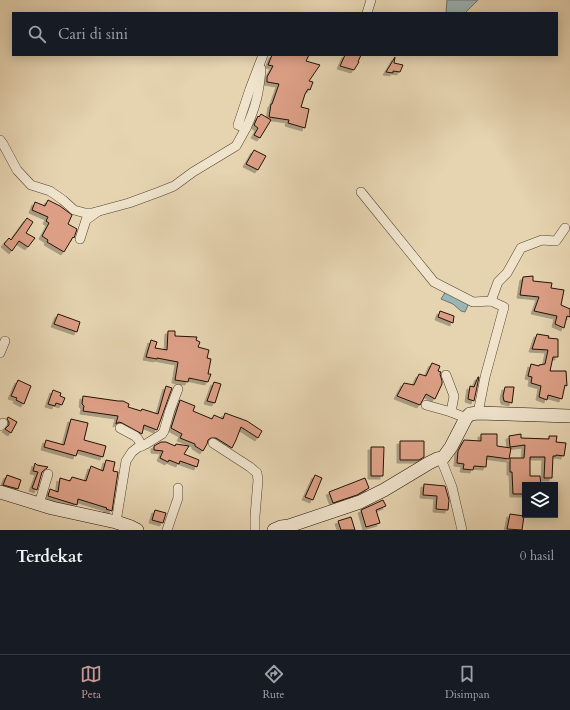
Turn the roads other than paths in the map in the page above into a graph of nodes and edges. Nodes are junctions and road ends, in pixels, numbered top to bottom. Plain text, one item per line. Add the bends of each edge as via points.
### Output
1 (371, 0) edge
2 (367, 12) edge
3 (262, 56) edge
4 (0, 140) edge
5 (361, 192) dead end
6 (98, 212) junction
7 (565, 228) dead end
8 (80, 240) dead end
9 (491, 301) junction
10 (5, 341) dead end
11 (0, 353) edge
12 (446, 375) dead end
13 (178, 390) dead end
14 (426, 405) dead end
15 (451, 412) junction
16 (472, 415) junction
17 (570, 416) edge
18 (120, 428) dead end
19 (213, 443) dead end
20 (142, 446) junction
21 (440, 459) junction
22 (48, 474) dead end
23 (178, 488) dead end
24 (0, 492) edge
25 (39, 504) junction
26 (116, 522) junction
27 (137, 530) edge
28 (167, 530) edge
29 (255, 530) edge
30 (274, 530) edge
31 (462, 530) edge

1 - 2 street
3 - 6 street via 238,125 246,128 236,146 174,186
4 - 6 street via 17,170 31,186 50,191 74,210 85,213
5 - 9 street via 434,282 473,302
6 - 8 street via 86,220
7 - 9 street via 556,241 542,240 521,248 507,274 498,282
9 - 16 street via 503,306 504,309
10 - 11 street
12 - 15 street via 454,396
13 - 20 street via 164,431
14 - 15 street
15 - 16 street
16 - 17 street
16 - 21 street via 446,455
18 - 20 street via 135,436
19 - 29 street via 257,473
20 - 26 street via 132,452 126,461
21 - 30 street via 360,502
21 - 31 street via 452,487
22 - 25 street
23 - 28 street via 178,498
24 - 25 street
25 - 26 street
26 - 27 street

